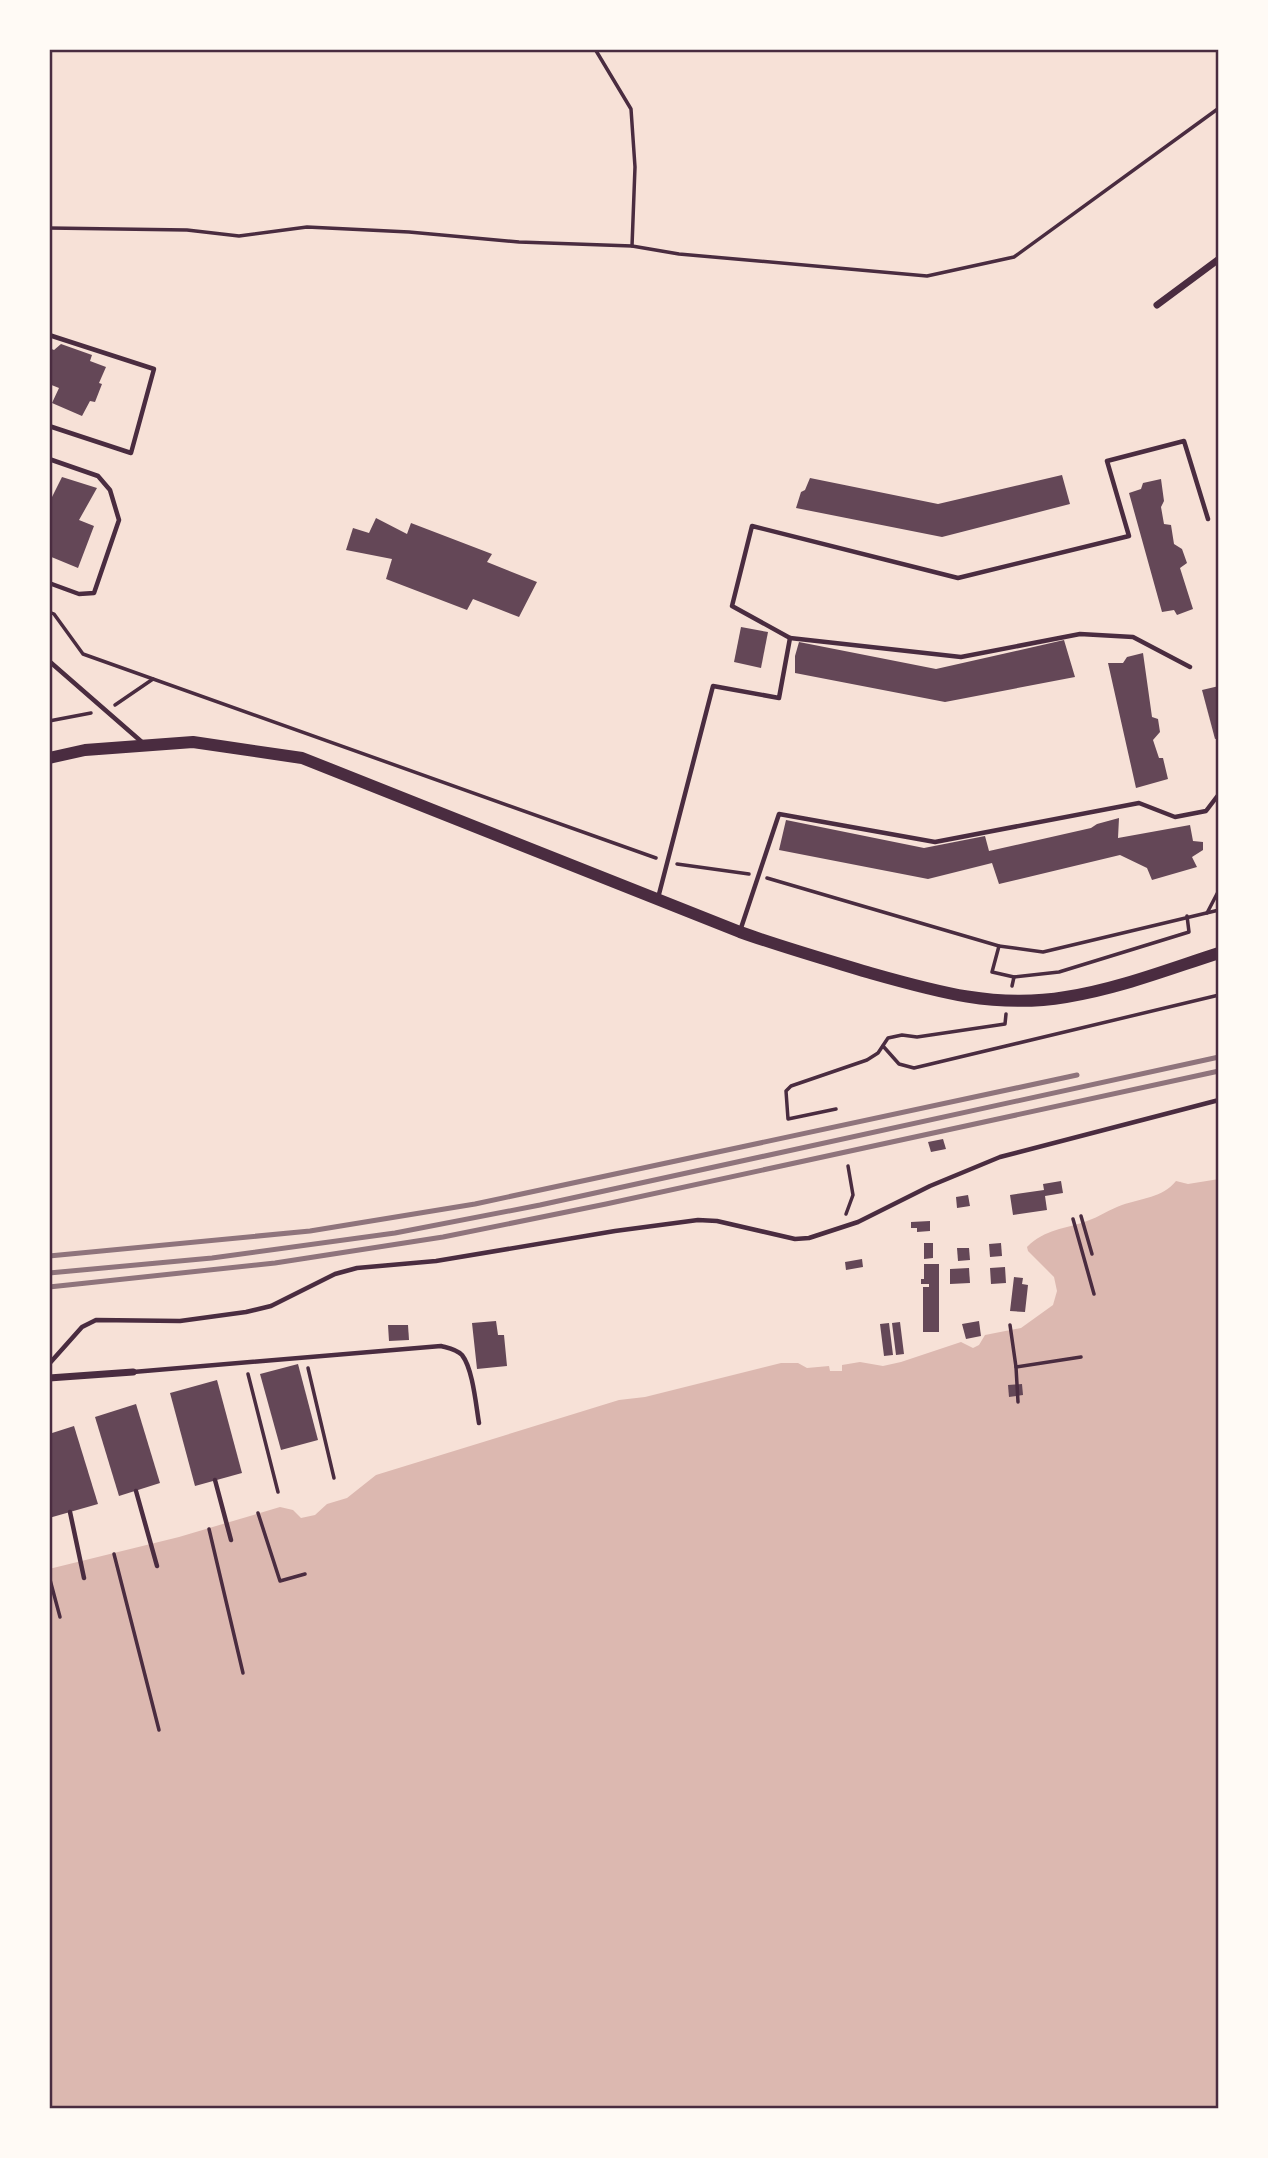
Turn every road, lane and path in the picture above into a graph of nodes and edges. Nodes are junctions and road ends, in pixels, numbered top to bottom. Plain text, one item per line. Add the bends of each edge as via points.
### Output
1 (595, 49) edge
2 (1219, 108) edge
3 (49, 228) edge
4 (632, 246) junction
5 (1219, 259) edge
6 (1157, 306) dead end
7 (49, 335) edge
8 (49, 426) edge
9 (49, 459) edge
10 (1208, 519) dead end
11 (49, 583) edge
12 (49, 612) edge
13 (790, 638) junction
14 (49, 661) edge
15 (1190, 667) dead end
16 (147, 746) junction
17 (49, 758) edge
18 (1219, 794) edge
19 (667, 862) junction
20 (760, 876) junction
21 (1219, 890) edge
22 (657, 899) junction
23 (1219, 910) edge
24 (1207, 913) junction
25 (1187, 916) junction
26 (740, 932) junction
27 (999, 946) junction
28 (1219, 953) edge
29 (1014, 976) junction
30 (1219, 995) edge
31 (1009, 1002) junction
32 (883, 1046) junction
33 (1219, 1100) edge
34 (836, 1109) dead end
35 (848, 1166) dead end
36 (1081, 1216) dead end
37 (1073, 1219) dead end
38 (842, 1228) junction
39 (1092, 1254) dead end
40 (1094, 1294) dead end
41 (1010, 1325) dead end
42 (305, 1356) junction
43 (1081, 1356) dead end
44 (245, 1361) junction
45 (49, 1364) edge
46 (1016, 1367) junction
47 (133, 1372) joint
48 (49, 1378) edge
49 (1018, 1402) dead end
50 (479, 1423) dead end
51 (334, 1478) dead end
52 (215, 1480) dead end
53 (136, 1491) dead end
54 (278, 1492) dead end
55 (70, 1512) dead end
56 (258, 1513) dead end
57 (209, 1529) dead end
58 (231, 1540) dead end
59 (114, 1554) dead end
60 (158, 1566) dead end
61 (305, 1574) dead end
62 (49, 1576) edge
63 (84, 1578) dead end
64 (60, 1617) dead end
65 (243, 1673) dead end
66 (159, 1730) dead end

1 - 4 path via 631,109 635,167
2 - 4 path via 1014,257 927,276
3 - 4 path via 187,230 239,236 307,227
5 - 6 street
7 - 8 lane via 154,369 131,453
9 - 11 lane via 98,476 110,490 119,520 94,593 79,594
10 - 13 lane via 1184,441 1107,461 1129,536 958,578 752,526 732,606
12 - 19 path via 83,653
13 - 15 lane via 961,657 1080,634 1133,637
13 - 19 lane via 779,698 713,686
14 - 16 lane
16 - 17 street via 85,750
16 - 22 street via 193,742 302,758
18 - 20 lane via 1206,811 1175,817 1139,803 935,842 779,814
19 - 20 path
19 - 22 lane
20 - 26 lane
20 - 27 path
21 - 24 path
22 - 26 street
23 - 24 path
24 - 25 path
25 - 27 path via 1043,952
25 - 29 path via 1189,932 1059,972
26 - 31 street via 948,994
27 - 29 path via 992,972
28 - 31 street via 1096,991
29 - 31 path
30 - 32 path via 914,1068 899,1064
31 - 32 path via 1005,1024 896,1036
32 - 34 path via 867,1060 786,1091 788,1119
33 - 38 lane via 1000,1157
35 - 38 path via 853,1195
36 - 39 path
37 - 40 path
38 - 45 lane via 801,1239 717,1221 674,1222 436,1261 357,1268 271,1306 246,1312 180,1321 96,1320 82,1327
41 - 46 path
42 - 44 lane
42 - 50 lane via 441,1346 452,1349 461,1354 467,1367
42 - 51 path
43 - 46 path
44 - 47 lane
44 - 54 path
46 - 49 path
47 - 48 street
52 - 58 lane
53 - 60 lane
55 - 63 lane
56 - 61 path via 280,1581
57 - 65 path
59 - 66 path
62 - 64 path

